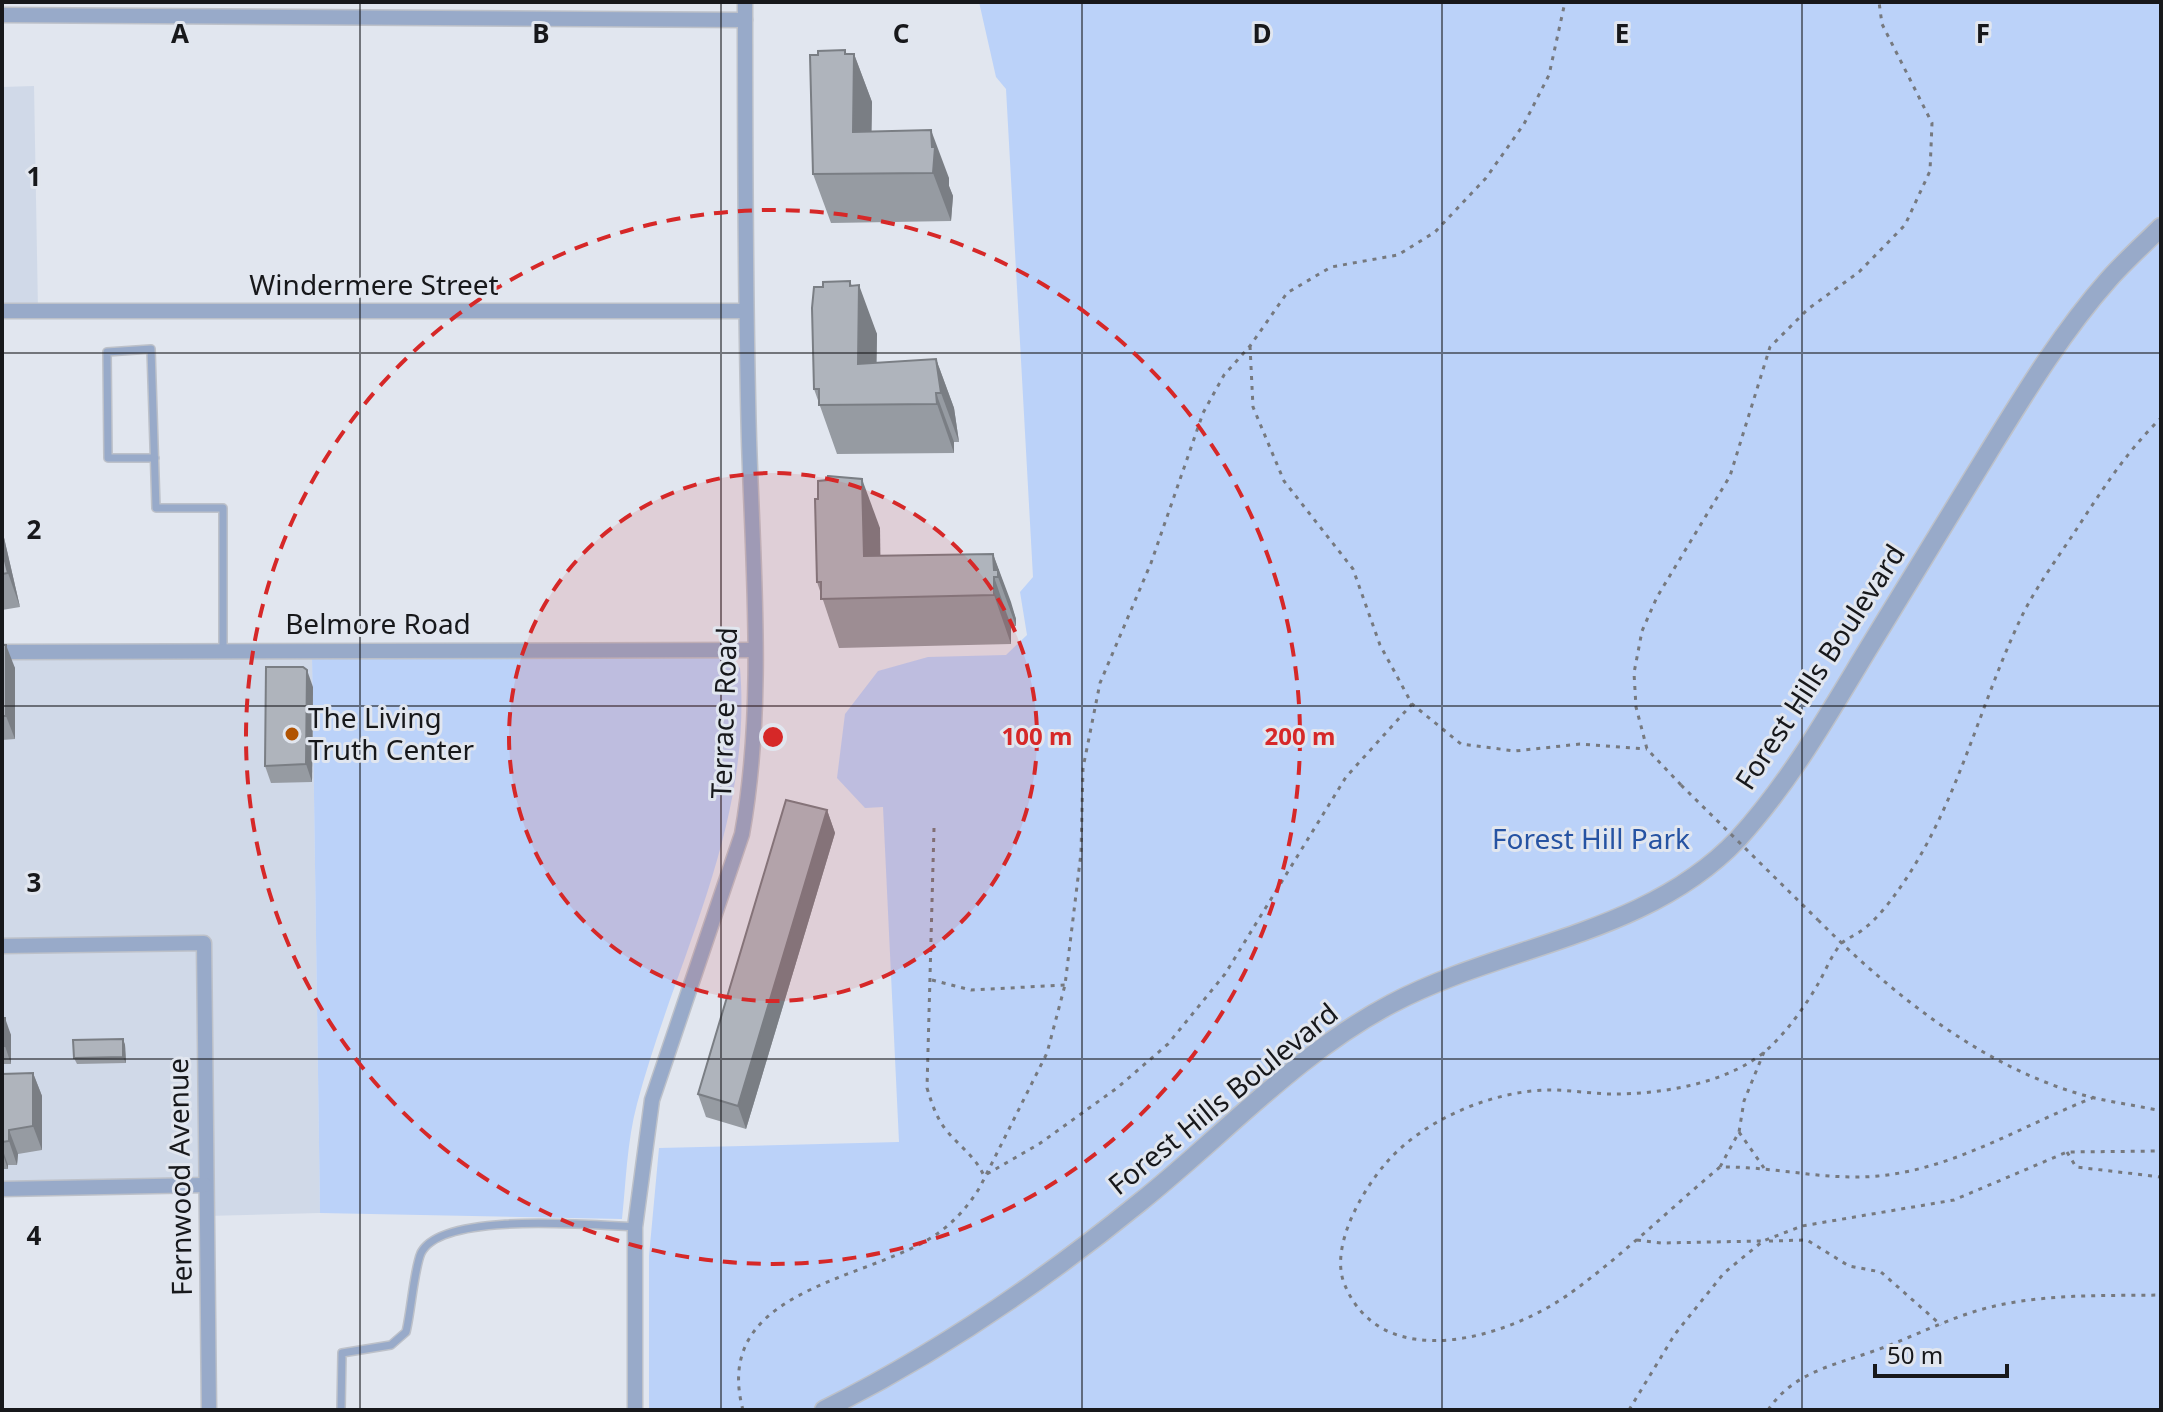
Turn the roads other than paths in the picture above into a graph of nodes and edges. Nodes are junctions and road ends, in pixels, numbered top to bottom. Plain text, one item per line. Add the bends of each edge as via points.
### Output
1 (745, 2) edge
2 (2, 15) edge
3 (745, 20) junction
4 (2161, 227) edge
5 (2, 311) edge
6 (745, 311) junction
7 (155, 458) junction
8 (755, 650) junction
9 (223, 651) junction
10 (2, 652) edge
11 (2, 946) edge
12 (205, 1185) junction
13 (2, 1189) edge
14 (635, 1227) junction
15 (209, 1410) edge
16 (341, 1410) edge
17 (635, 1410) edge
18 (824, 1410) edge

1 - 3 street, Terrace Road
2 - 3 street
3 - 6 street, Terrace Road
4 - 18 street, Forest Hills Boulevard via 2108,280 2037,373 1796,766 1733,844 1670,891 1628,913 1578,935 1466,970 1391,1004 1324,1047 1142,1202 1040,1280
5 - 6 street, Windermere Street
6 - 8 street, Terrace Road
7 - 7 lane via 151,349 107,352 108,458
7 - 9 lane via 156,508 223,508
8 - 9 street, Belmore Road
8 - 14 street, Terrace Road via 742,834 652,1100
9 - 10 street, Belmore Road
11 - 12 street, Fernwood Avenue via 204,943
12 - 13 street
12 - 15 street, Fernwood Avenue
14 - 16 lane via 475,1227 434,1238 420,1255 406,1332 398,1342 342,1353
14 - 17 street, Terrace Road

